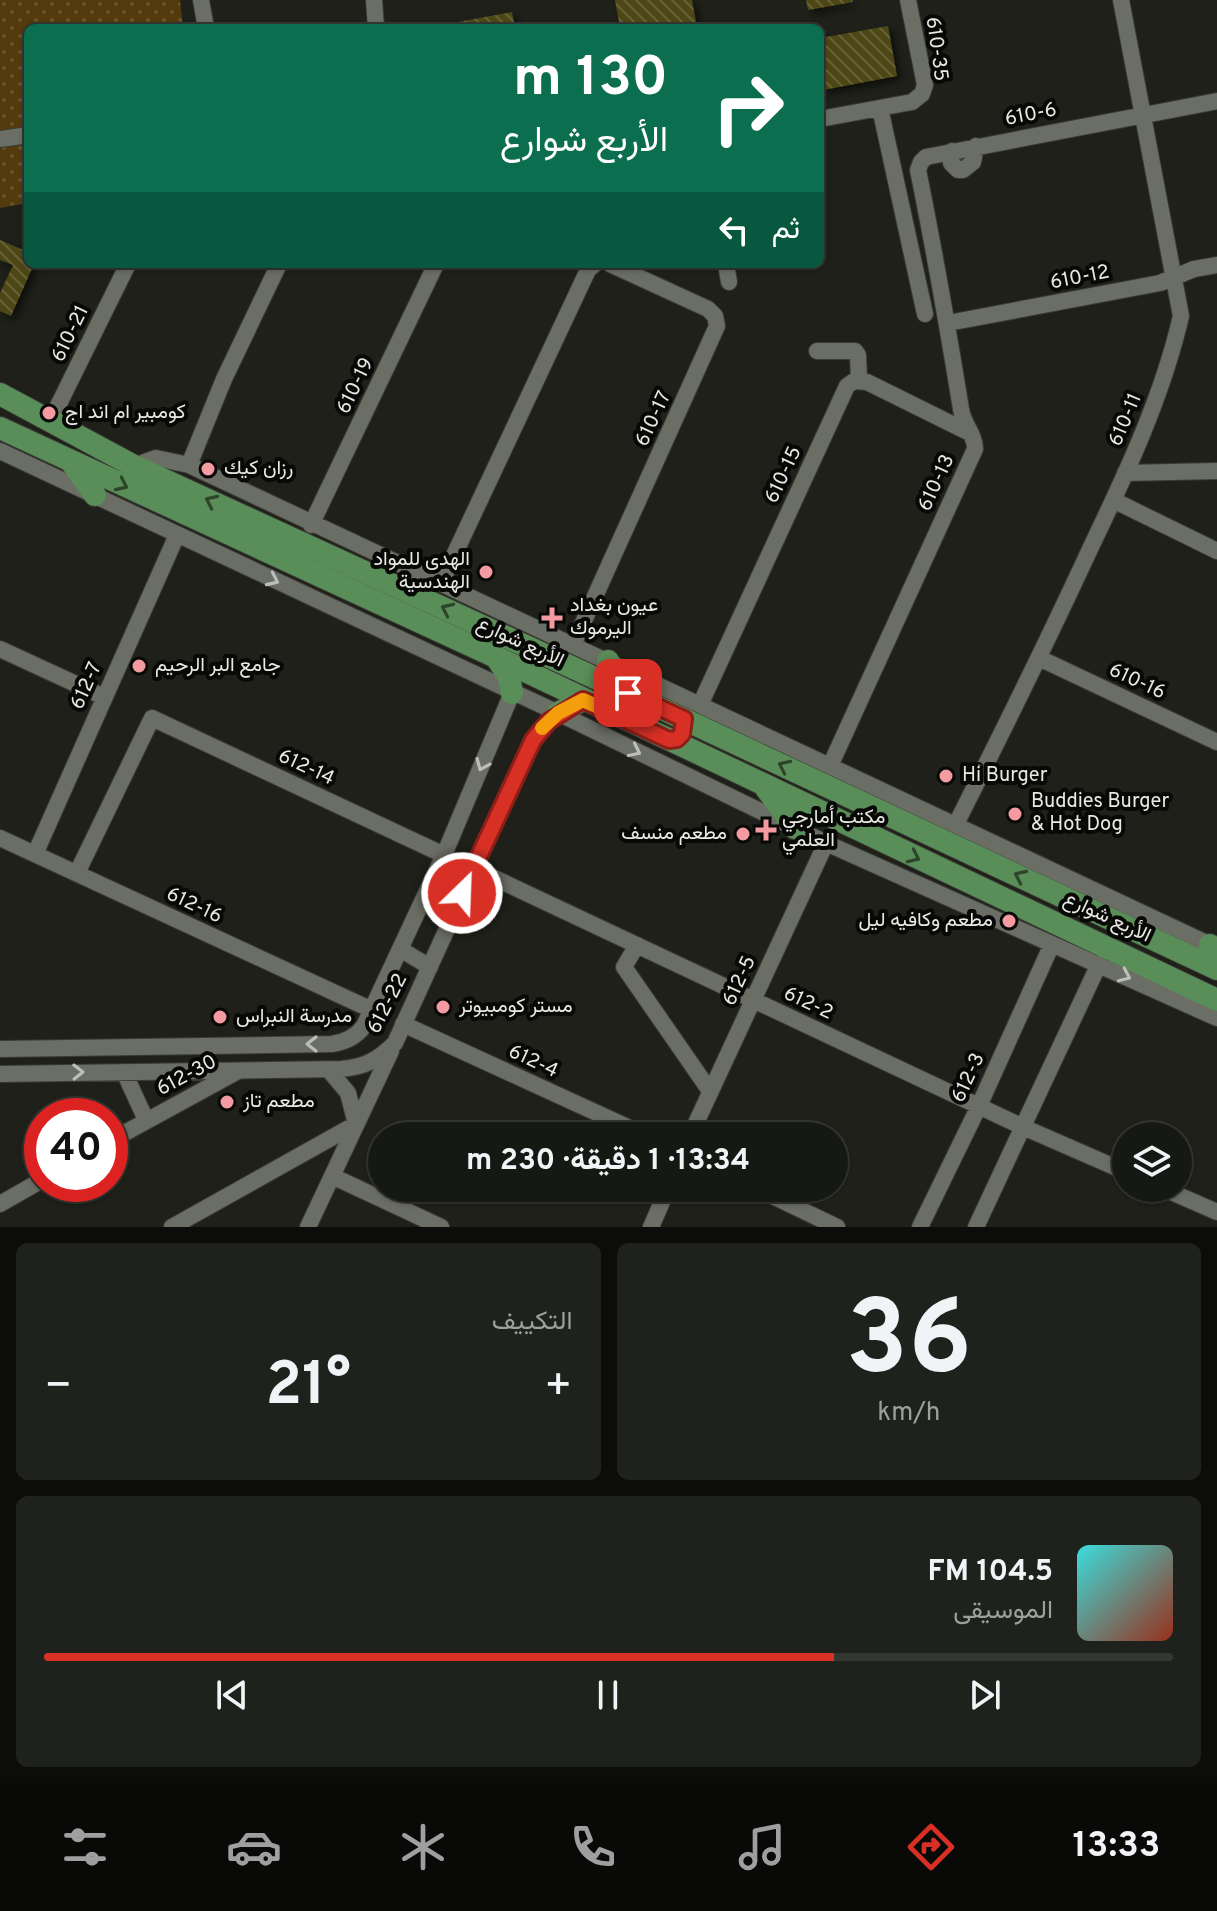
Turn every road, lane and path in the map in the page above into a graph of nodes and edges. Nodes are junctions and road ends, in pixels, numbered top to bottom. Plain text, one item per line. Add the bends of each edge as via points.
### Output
1 (201, 0) edge
2 (374, 0) edge
3 (908, 0) edge
4 (1121, 0) edge
5 (205, 24) edge
6 (376, 24) edge
7 (1217, 101) edge
8 (880, 108) junction
9 (1143, 115) junction
10 (824, 118) edge
11 (24, 136) edge
12 (0, 139) edge
13 (926, 157) joint
14 (1217, 265) edge
15 (126, 268) edge
16 (277, 268) edge
17 (434, 268) edge
18 (590, 268) edge
19 (619, 268) edge
20 (727, 268) edge
21 (1173, 277) junction
22 (729, 282) dead end
23 (925, 314) dead end
24 (948, 323) junction
25 (817, 351) dead end
26 (859, 380) junction
27 (0, 394) edge
28 (50, 422) junction
29 (0, 428) edge
30 (970, 433) junction
31 (0, 451) edge
32 (72, 462) junction
33 (189, 465) junction
34 (134, 466) junction
35 (1216, 471) edge
36 (1125, 473) junction
37 (95, 495) junction
38 (1113, 500) junction
39 (311, 525) junction
40 (177, 535) junction
41 (1217, 551) edge
42 (441, 583) junction
43 (573, 645) junction
44 (0, 649) edge
45 (496, 657) junction
46 (1039, 658) junction
47 (608, 661) junction
48 (512, 693) junction
49 (628, 693) junction
50 (104, 697) junction
51 (583, 700) junction
52 (692, 712) junction
53 (558, 713) junction
54 (714, 734) junction
55 (669, 740) junction
56 (1217, 742) edge
57 (702, 755) junction
58 (830, 766) junction
59 (764, 786) junction
60 (887, 803) junction
61 (956, 824) junction
62 (795, 828) junction
63 (0, 838) edge
64 (826, 843) junction
65 (35, 854) junction
66 (444, 855) junction
67 (473, 868) junction
68 (77, 873) junction
69 (1052, 944) junction
70 (637, 945) junction
71 (1215, 948) edge
72 (400, 949) junction
73 (1099, 964) junction
74 (430, 967) junction
75 (1217, 969) edge
76 (754, 1000) junction
77 (372, 1010) junction
78 (1212, 1010) edge
79 (403, 1024) junction
80 (395, 1043) junction
81 (0, 1049) edge
82 (241, 1069) junction
83 (328, 1069) junction
84 (124, 1072) junction
85 (0, 1074) edge
86 (710, 1091) junction
87 (979, 1106) junction
88 (146, 1120) junction
89 (616, 1122) edge
90 (696, 1122) edge
91 (356, 1124) junction
92 (1023, 1127) junction
93 (128, 1130) edge
94 (1112, 1166) edge
95 (332, 1176) junction
96 (24, 1190) edge
97 (1192, 1201) edge
98 (662, 1202) edge
99 (785, 1202) edge
100 (0, 1204) edge
101 (1217, 1212) edge
102 (172, 1227) edge
103 (308, 1227) edge
104 (441, 1227) edge
105 (651, 1227) edge
106 (837, 1227) edge
107 (920, 1227) edge
108 (976, 1227) edge

1 - 5 street
2 - 6 street
3 - 8 street, 610-35 via 924,90 912,102
4 - 9 street, 610-11
7 - 9 street, 610-6
8 - 10 street, 610-35
8 - 23 street
9 - 13 street, 610-6
9 - 21 street, 610-11
11 - 12 street
13 - 24 street, 610-13 via 918,170
14 - 21 street, 610-12
15 - 28 street, 610-21
16 - 33 street
17 - 39 street, 610-19
18 - 42 street
19 - 43 street, 610-17 via 708,309 717,326
20 - 22 street
21 - 24 street, 610-12
21 - 36 street, 610-11 via 1181,316 1171,357
24 - 30 street, 610-13 via 962,414
25 - 26 street via 855,351
26 - 30 street
26 - 52 street, 610-15 via 845,390
27 - 28 main road, الأربع شوارع
28 - 34 main road, الأربع شوارع
29 - 32 main road, الأربع شوارع
30 - 58 street, 610-13 via 975,449
31 - 37 street
32 - 37 main road
32 -> 45 main road, الأربع شوارع
33 - 34 street via 156,458
33 - 39 street
49 -> 34 main road, الأربع شوارع
35 - 36 street
36 - 38 street, 610-11
37 - 40 street
38 - 41 street
38 - 46 street, 610-11
39 - 42 street
40 -> 48 street
40 - 50 street, 612-7
42 - 43 street
43 - 47 street
44 - 50 street
45 - 48 main road
45 - 51 main road, الأربع شوارع
46 - 56 street, 610-16
46 - 61 street, 610-11
47 - 49 main road
47 - 52 street
48 - 53 street
48 -> 66 street, 612-22
49 - 52 main road, الأربع شوارع
50 - 65 street, 612-7
51 - 53 main road
51 - 55 main road, الأربع شوارع
52 - 54 main road, الأربع شوارع
52 - 55 main road via 682,734
52 - 58 street
53 -> 62 street
53 - 67 street, 612-22 via 533,740
54 - 57 main road via 703,742
60 -> 54 main road, الأربع شوارع
55 - 57 main road, الأربع شوارع
57 - 59 main road, الأربع شوارع
58 - 60 street
59 - 62 main road
59 -> 78 main road, الأربع شوارع via 1186,986
60 - 61 street
75 -> 60 main road, الأربع شوارع
61 - 71 street
62 - 64 street
63 - 65 street, 612-16
64 - 69 street
64 - 76 street, 612-5
65 - 68 street, 612-16
66 - 68 street, 612-14 via 152,718
66 - 72 street, 612-22
67 - 70 street, 612-2
67 - 74 street, 612-22
68 - 77 street, 612-16
69 - 73 street
69 - 87 street, 612-3
70 - 76 street, 612-2
70 - 86 street via 624,967
72 - 74 street
72 - 77 street, 612-22
73 -> 78 street
73 - 92 street
74 - 79 street, 612-22
76 - 86 street, 612-5
76 - 87 street, 612-2
77 -> 81 street, 612-22 via 360,1031 338,1043
79 - 80 street, 612-22
79 - 89 street, 612-4
80 - 83 street, 612-22 via 366,1065
80 - 91 street
82 - 83 street, 612-22
82 - 84 street, 612-22
82 - 88 street, 612-30
83 - 91 street via 348,1093
85 -> 84 street, 612-22
84 - 88 street
86 - 90 street, 612-5
87 - 92 street, 612-2
87 - 107 street, 612-3
88 - 93 street, 612-30
91 - 95 street
91 - 102 street
92 - 94 street, 612-2
92 - 108 street
95 - 103 street
95 - 104 street
96 - 100 street
97 - 101 street
98 - 105 street
99 - 106 street

